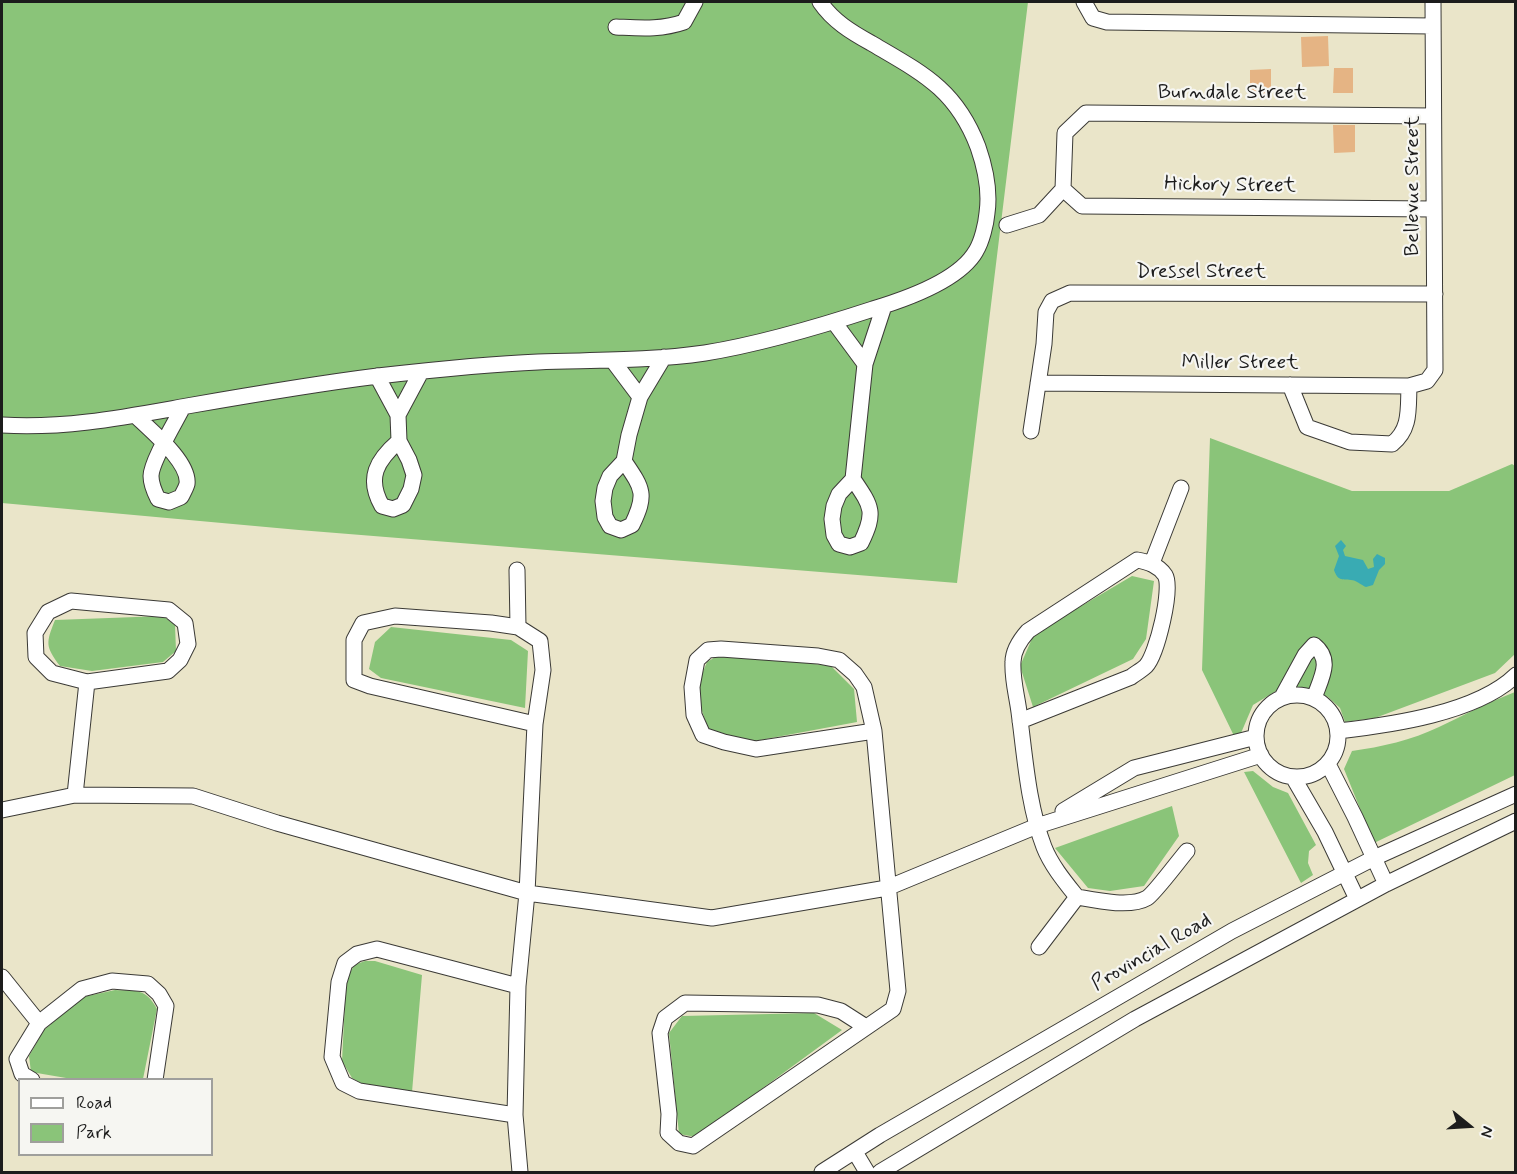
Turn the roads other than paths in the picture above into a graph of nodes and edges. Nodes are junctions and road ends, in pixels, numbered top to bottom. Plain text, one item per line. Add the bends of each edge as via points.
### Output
1 (694, 2) edge
2 (820, 2) edge
3 (1084, 2) edge
4 (1434, 2) edge
5 (1432, 26) junction
6 (616, 27) dead end
7 (1433, 116) junction
8 (1063, 189) junction
9 (1433, 209) junction
10 (1007, 225) dead end
11 (1435, 294) junction
12 (884, 306) junction
13 (834, 322) junction
14 (664, 357) junction
15 (613, 361) junction
16 (865, 364) junction
17 (1435, 370) junction
18 (421, 372) junction
19 (377, 376) junction
20 (1038, 383) junction
21 (1290, 385) junction
22 (1409, 386) junction
23 (640, 397) junction
24 (183, 407) junction
25 (398, 415) junction
26 (136, 416) junction
27 (2, 425) edge
28 (1030, 431) dead end
29 (399, 441) dead end
30 (624, 461) dead end
31 (853, 479) dead end
32 (1181, 488) dead end
33 (1152, 563) junction
34 (518, 570) dead end
35 (518, 627) junction
36 (1515, 675) edge
37 (87, 682) junction
38 (1282, 697) junction
39 (1314, 698) junction
40 (1020, 720) junction
41 (535, 724) junction
42 (1338, 730) junction
43 (873, 731) junction
44 (1256, 737) junction
45 (1261, 755) junction
46 (1328, 764) junction
47 (1293, 777) junction
48 (1515, 794) edge
49 (75, 795) junction
50 (2, 810) edge
51 (1515, 821) edge
52 (1037, 826) junction
53 (1186, 851) dead end
54 (1374, 858) junction
55 (1345, 872) junction
56 (1386, 884) junction
57 (887, 888) junction
58 (526, 893) junction
59 (1077, 897) junction
60 (1357, 899) junction
61 (1039, 947) dead end
62 (2, 977) edge
63 (518, 986) junction
64 (39, 1023) junction
65 (866, 1027) junction
66 (29, 1078) edge
67 (156, 1078) edge
68 (515, 1115) junction
69 (855, 1152) junction
70 (520, 1173) edge
71 (822, 1173) edge
72 (867, 1173) edge
73 (880, 1173) edge

1 - 6 street via 684,22 675,25 657,29
2 - 12 street via 846,29 925,75 952,99 971,130 982,160 988,198 976,252 954,274 914,296
3 - 5 street via 1093,18 1107,22
4 - 5 street
4 - 17 street, Bellevue Street
5 - 7 street
7 - 8 street, Burndale Street via 1086,113 1065,133
7 - 9 street
8 - 9 street, Hickory Street via 1082,206
8 - 10 street via 1040,215
9 - 11 street
11 - 17 street
11 - 20 street, Dressel Street via 1070,293 1052,301 1046,312
12 - 13 street
12 - 16 street
13 - 14 street via 732,348
13 - 16 street
14 - 15 street
14 - 23 street
15 - 18 street
15 - 23 street
16 - 31 street
17 - 22 street via 1427,381
18 - 19 street
18 - 25 street
19 - 24 street
19 - 25 street
20 - 21 street, Miller Street
20 - 28 street, Dressel Street
21 - 22 street, Miller Street
21 - 22 street via 1307,427 1350,442 1392,444 1401,437 1408,422
23 - 30 street
24 - 26 street
24 - 26 street via 164,444
25 - 29 street
26 - 27 street via 71,425
32 - 33 street
33 - 40 street via 1137,560 1028,630 1018,642 1012,661
33 - 40 street via 1169,585 1157,646 1147,665 1131,677
34 - 35 street
35 - 41 street via 540,641 543,670
35 - 41 street via 395,616 363,623 354,640 354,680
36 - 42 street via 1484,697 1430,716
37 - 37 street via 168,671 180,660 188,644 185,623 169,610 71,601 48,612 34,633 36,657 52,673
37 - 49 street
38 - 39 street via 1293,694
38 - 39 street via 1314,645 1322,651 1326,662
38 - 44 street via 1263,713
39 - 42 street via 1326,706
40 - 52 street
41 - 58 street
42 - 46 street via 1336,748
43 - 43 street via 864,687 839,660 721,649 708,650 697,660 692,687 694,715 703,735 756,749
43 - 57 street
44 - 45 street
44 - 52 street via 1134,768
45 - 47 street via 1281,774
45 - 52 street
46 - 47 street via 1318,772
46 - 54 street
47 - 55 street
48 - 54 street, Provincial Road
49 - 50 street
49 - 58 street via 193,796
51 - 56 street
52 - 57 street
52 - 59 street via 1045,850
53 - 59 street via 1147,898 1127,903
54 - 55 street, Provincial Road
54 - 56 street
55 - 60 street
55 - 69 street, Provincial Road via 1123,993
56 - 60 street
57 - 58 street via 712,918
57 - 65 street via 898,992 894,1009
58 - 63 street
59 - 61 street
60 - 73 street via 1135,1019
62 - 64 street
63 - 68 street
63 - 68 street via 377,949 357,954 345,963 339,982 332,1057 343,1083 359,1091
64 - 66 street via 17,1059 22,1074
64 - 67 street via 82,990 112,981 148,984 166,1006
65 - 65 street via 841,1011 818,1005 685,1003 665,1018 660,1033 669,1133 679,1143 693,1146
68 - 70 street
69 - 71 street, Provincial Road
69 - 72 street

